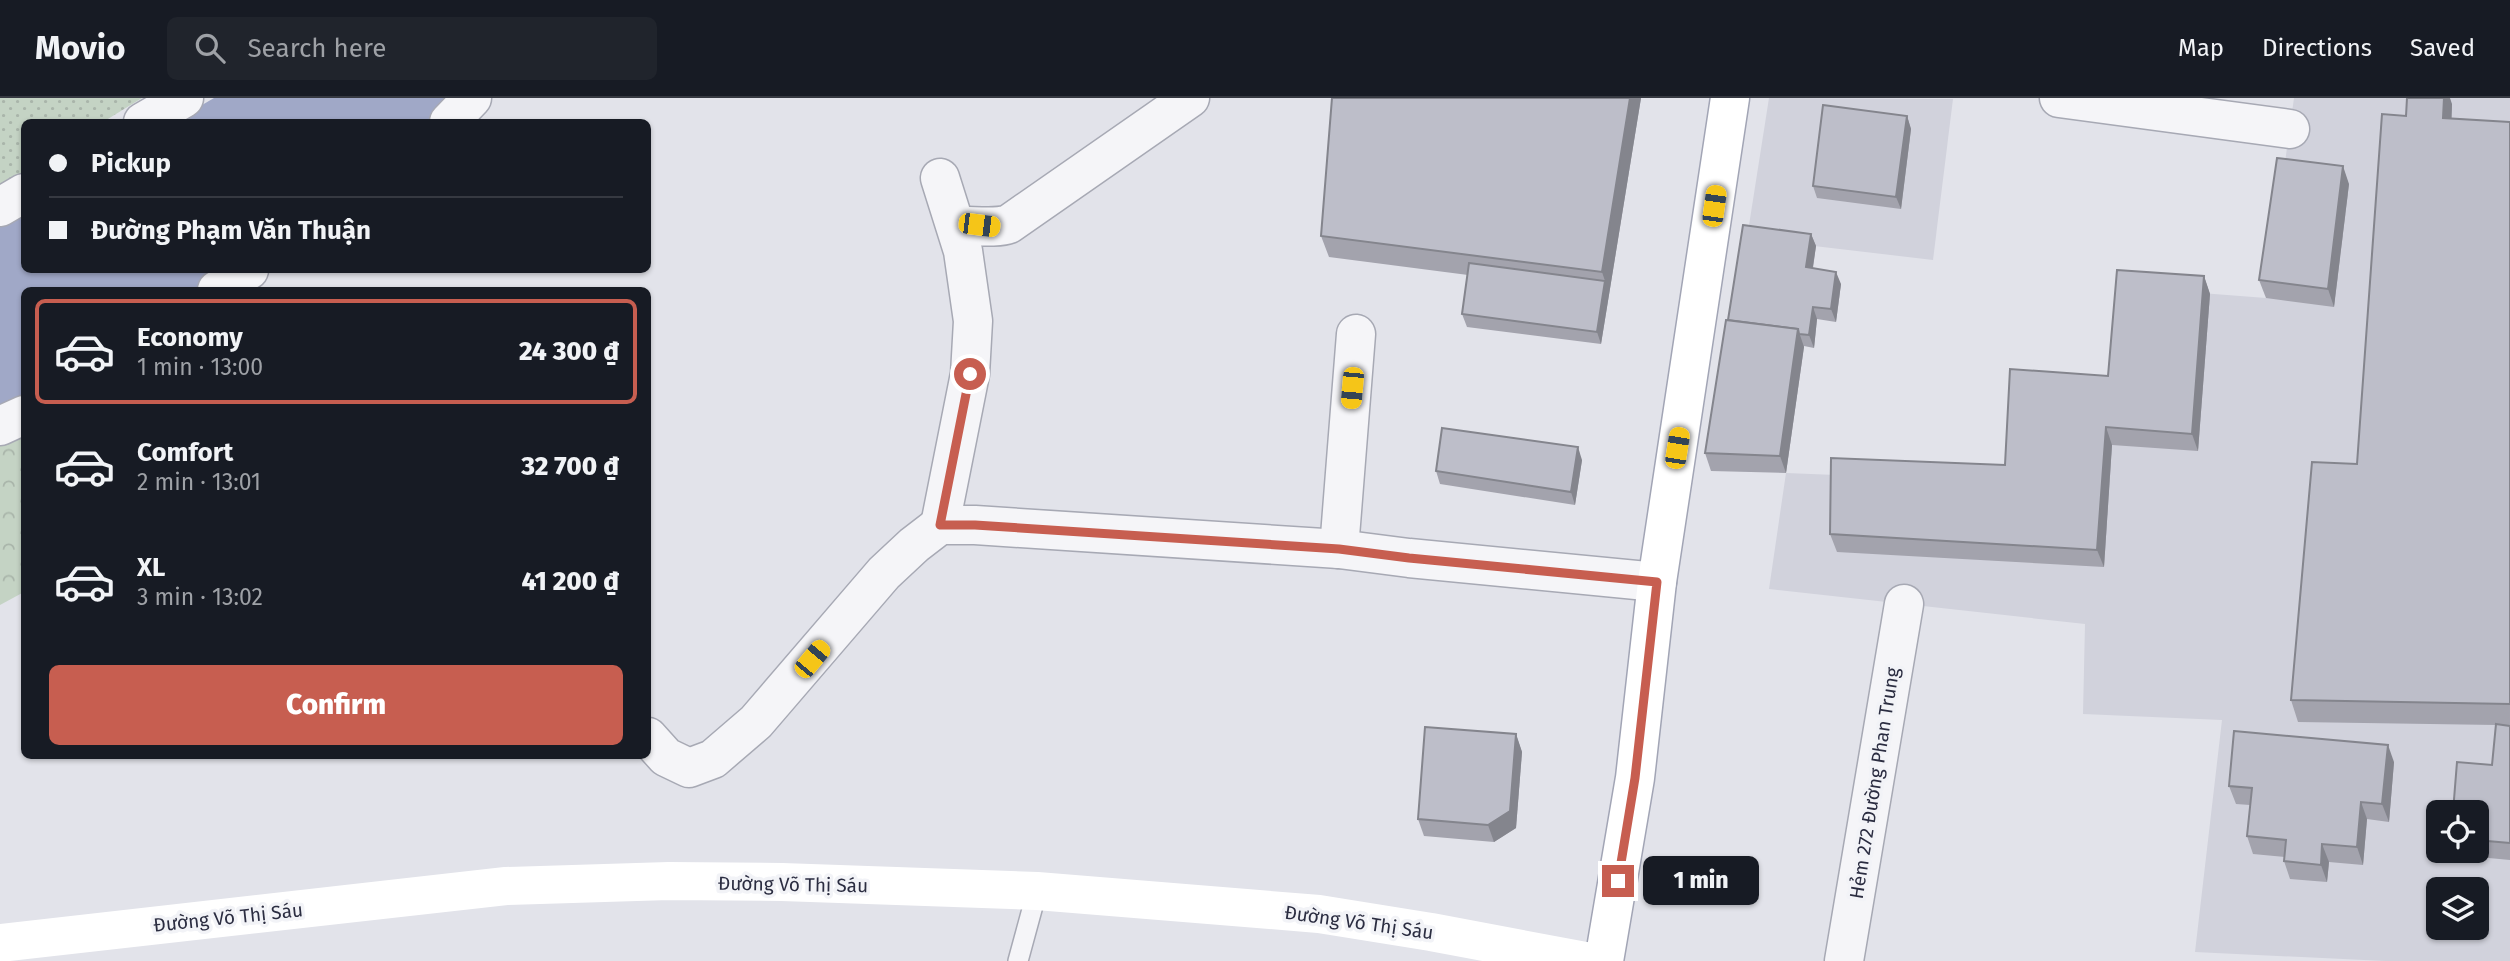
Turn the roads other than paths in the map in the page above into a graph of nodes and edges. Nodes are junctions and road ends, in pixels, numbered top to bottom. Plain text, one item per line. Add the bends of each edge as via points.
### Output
1 (184, 98) edge
2 (472, 98) edge
3 (1190, 98) edge
4 (1730, 98) edge
5 (2059, 98) edge
6 (148, 119) edge
7 (452, 119) edge
8 (2290, 129) dead end
9 (940, 178) dead end
10 (21, 194) edge
11 (0, 207) edge
12 (956, 226) junction
13 (244, 273) edge
14 (222, 287) edge
15 (1356, 334) dead end
16 (21, 416) edge
17 (0, 426) edge
18 (940, 525) junction
19 (1339, 549) junction
20 (1657, 582) junction
21 (1903, 604) dead end
22 (651, 740) edge
23 (1037, 891) junction
24 (0, 943) edge
25 (1018, 961) edge
26 (1585, 961) edge
27 (1604, 961) edge
28 (1844, 961) edge

1 - 6 street
2 - 7 street
3 - 12 street via 1009,224 998,228
4 - 20 main road
5 - 8 street
9 - 12 street
10 - 11 street
12 - 18 street via 973,321 970,374
13 - 14 street
15 - 19 street
16 - 17 street
18 - 19 street
18 - 22 street via 884,573 756,722 713,759 689,768 666,757
19 - 20 street
20 - 27 main road via 1635,778
21 - 28 street, Hẻm 272 Đường Phan Trung
23 - 24 main road, Đường Võ Thị Sáu via 669,881 506,886
23 - 25 lane
23 - 26 main road, Đường Võ Thị Sáu via 1320,914

